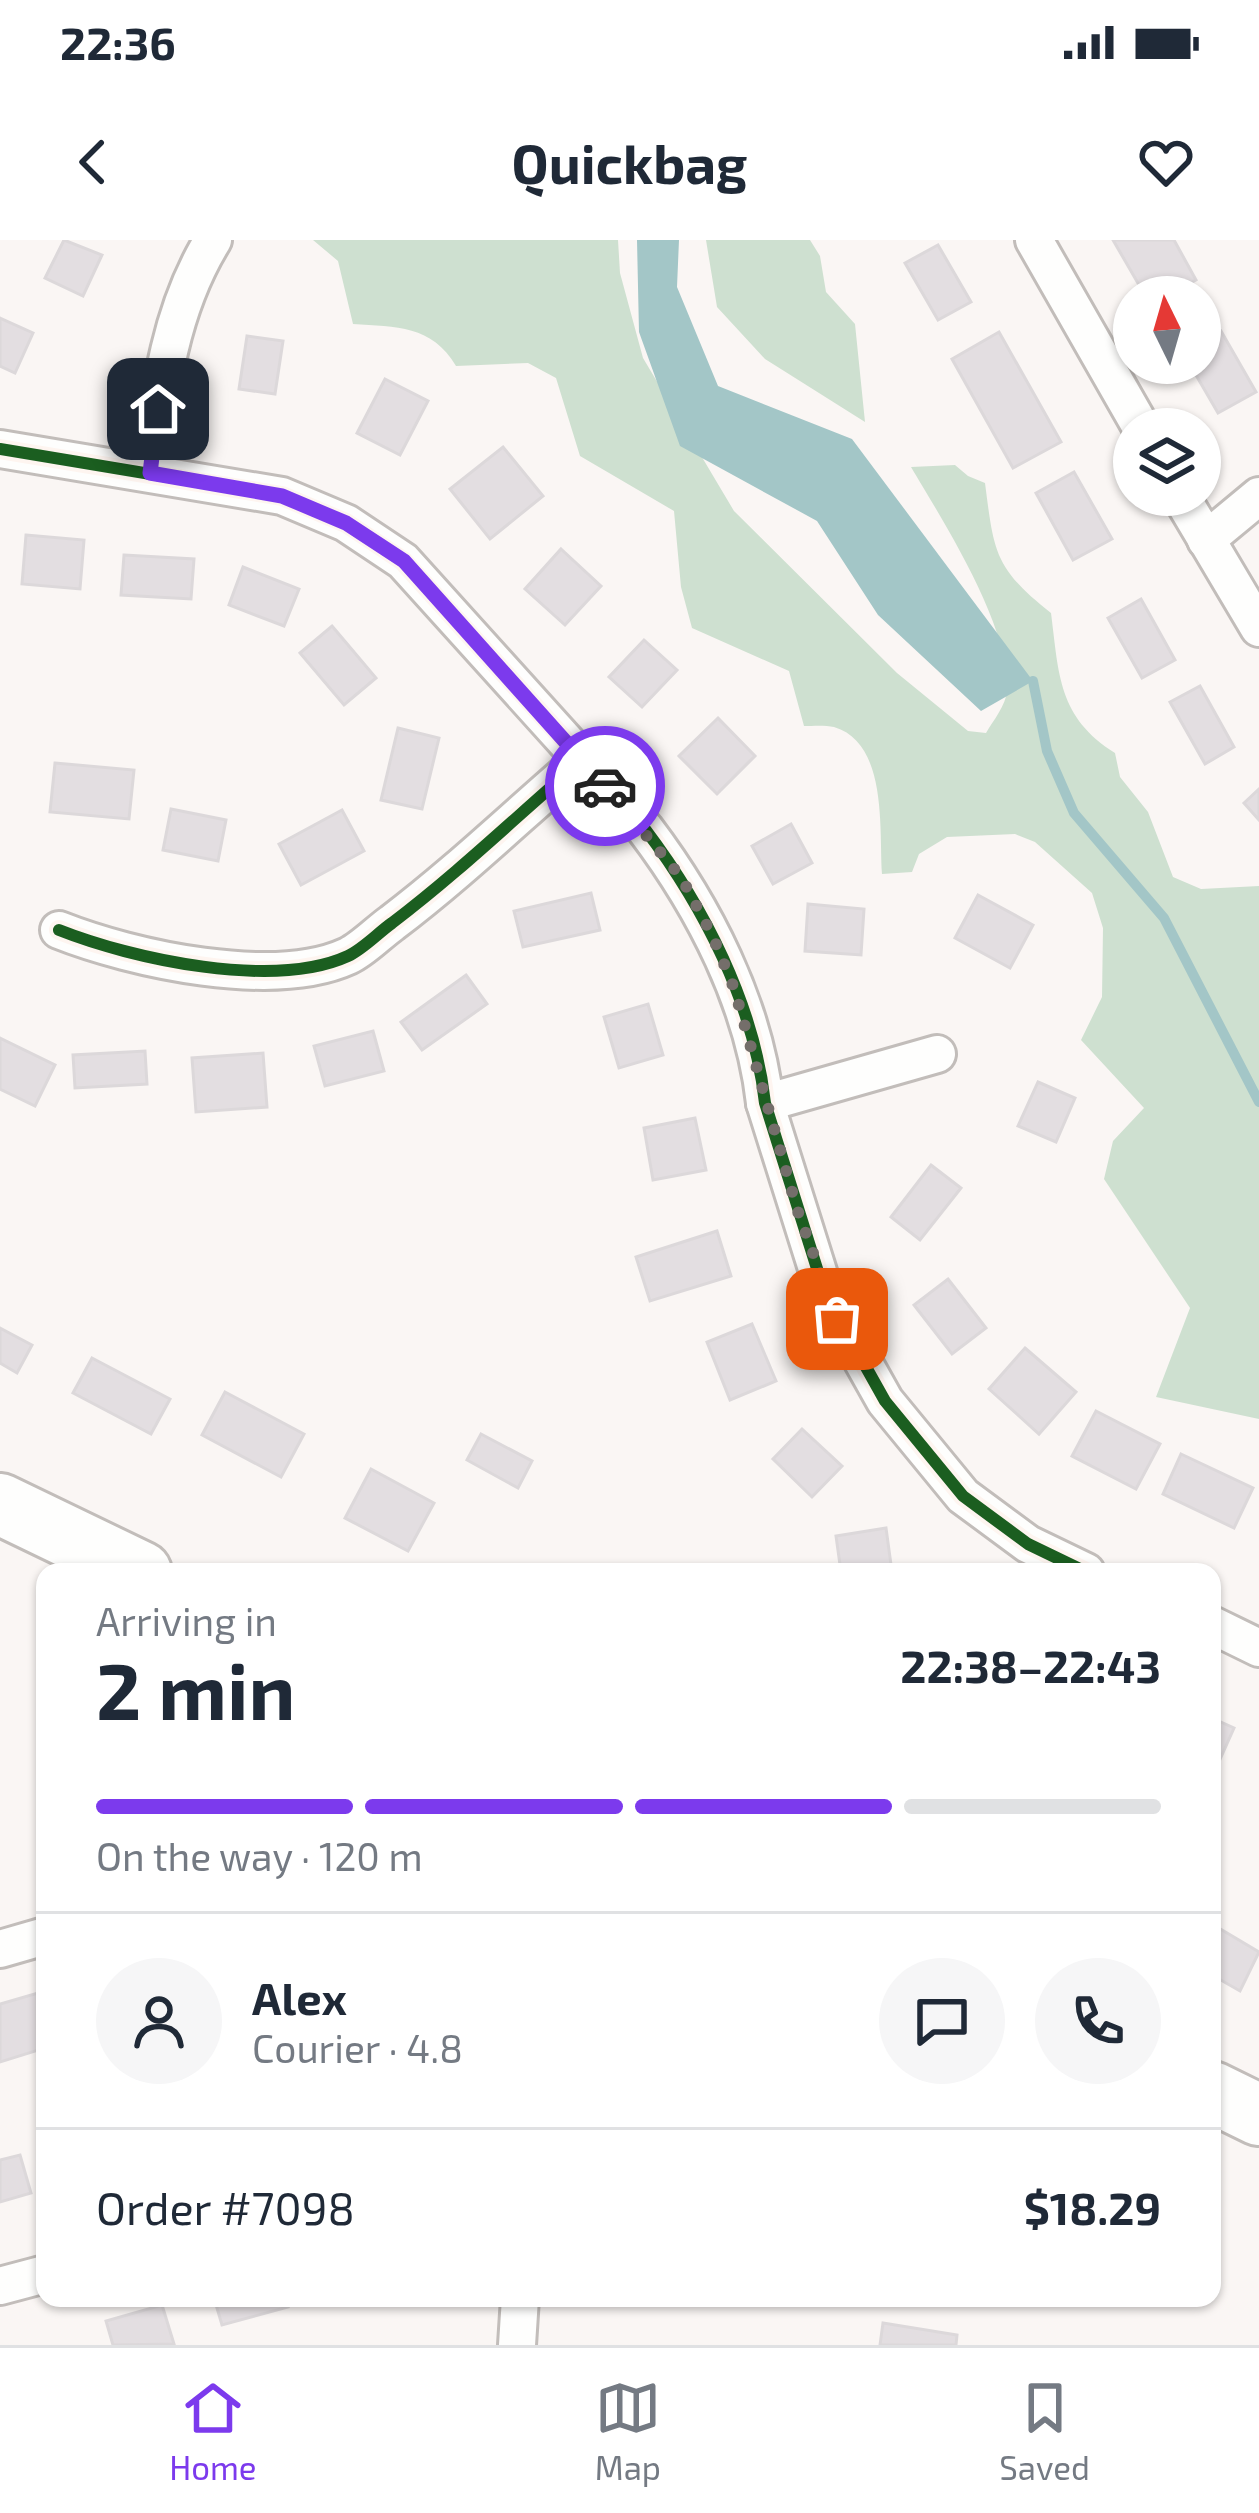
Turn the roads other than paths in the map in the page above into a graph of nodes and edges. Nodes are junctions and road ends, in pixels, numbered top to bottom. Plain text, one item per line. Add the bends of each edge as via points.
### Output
1 (213, 240) edge
2 (1034, 240) edge
3 (1130, 408) edge
4 (0, 449) edge
5 (150, 473) junction
6 (1259, 496) edge
7 (1192, 516) edge
8 (1206, 540) junction
9 (1259, 628) edge
10 (581, 761) junction
11 (59, 930) dead end
12 (937, 1054) dead end
13 (764, 1103) junction
14 (0, 1504) edge
15 (1020, 1558) edge
16 (122, 1563) edge
17 (1221, 1629) edge
18 (1259, 1648) edge
19 (36, 1938) edge
20 (0, 1948) edge
21 (1221, 2096) edge
22 (1259, 2115) edge
23 (36, 2276) edge
24 (0, 2286) edge
25 (519, 2307) edge
26 (517, 2345) edge

1 - 5 street via 180,308
2 - 3 street
4 - 5 street
5 - 10 street via 282,496 346,523 404,561
6 - 8 street
7 - 8 street
8 - 9 street
10 - 11 street via 349,956 301,968 180,964
10 - 13 street via 681,877 734,988
12 - 13 street
13 - 15 street via 825,1294 884,1401
14 - 16 main road
17 - 18 street
19 - 20 street
21 - 22 main road
23 - 24 street
25 - 26 street

